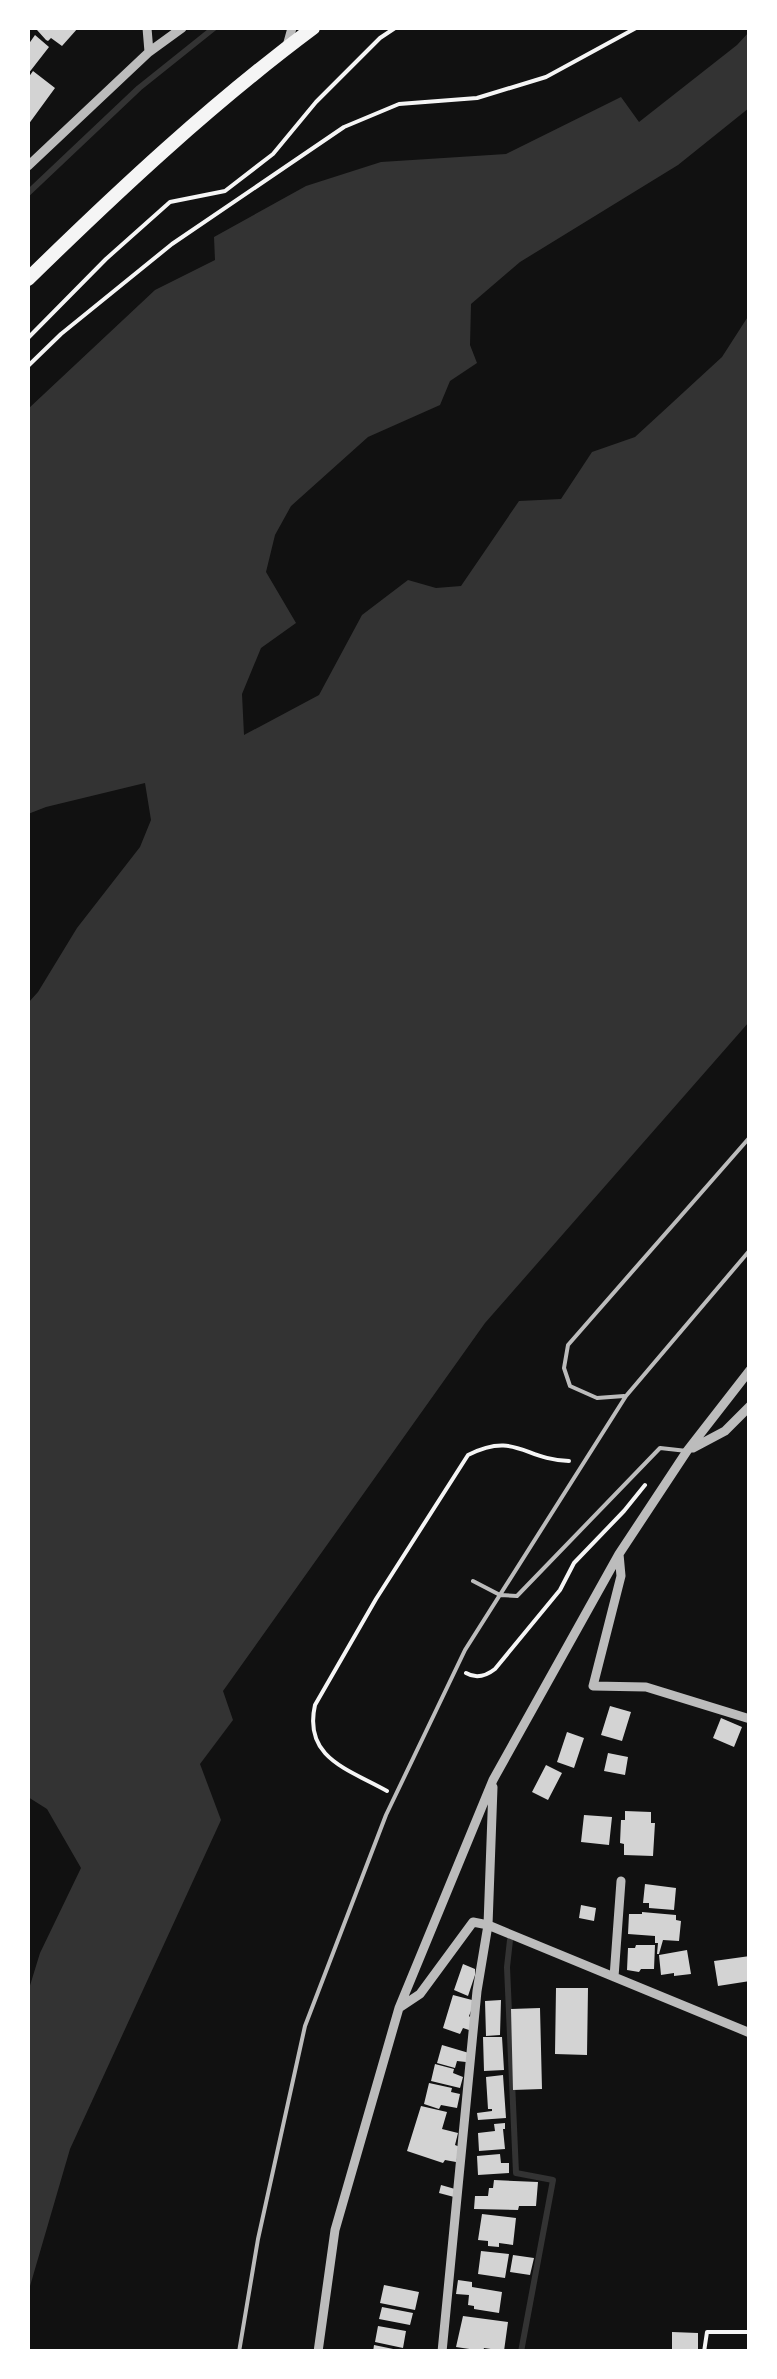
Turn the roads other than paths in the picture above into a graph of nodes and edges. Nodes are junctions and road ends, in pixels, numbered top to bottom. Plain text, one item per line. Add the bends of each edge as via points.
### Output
1 (147, 28) edge
2 (182, 28) edge
3 (292, 28) edge
4 (313, 28) edge
5 (288, 46) junction
6 (149, 52) junction
7 (29, 162) edge
8 (28, 279) edge
9 (750, 1137) edge
10 (750, 1250) edge
11 (750, 1370) edge
12 (626, 1396) junction
13 (750, 1406) edge
14 (686, 1451) junction
15 (619, 1554) junction
16 (474, 1581) dead end
17 (500, 1595) junction
18 (750, 1719) edge
19 (493, 1780) junction
20 (621, 1881) dead end
21 (488, 1925) junction
22 (614, 1977) junction
23 (399, 2008) junction
24 (750, 2033) edge
25 (239, 2352) edge
26 (318, 2352) edge
27 (442, 2352) edge

1 - 6 street
2 - 6 street
3 - 5 street
4 - 5 main road
5 - 8 main road via 174,140
6 - 7 street
9 - 12 lane via 568,1345 564,1368 570,1386 597,1398
10 - 12 lane
11 - 14 street
12 - 17 lane
13 - 14 street via 725,1430
14 - 15 street
14 - 17 lane via 660,1448 518,1596
15 - 18 street via 621,1576 593,1686 646,1688
15 - 19 street
16 - 17 lane
17 - 25 lane via 465,1650 396,1796 305,2026
19 - 21 street
19 - 23 street
20 - 22 street
21 - 22 street
21 - 23 street via 474,1922 420,1994
21 - 27 street
22 - 24 street
23 - 26 street via 335,2230

